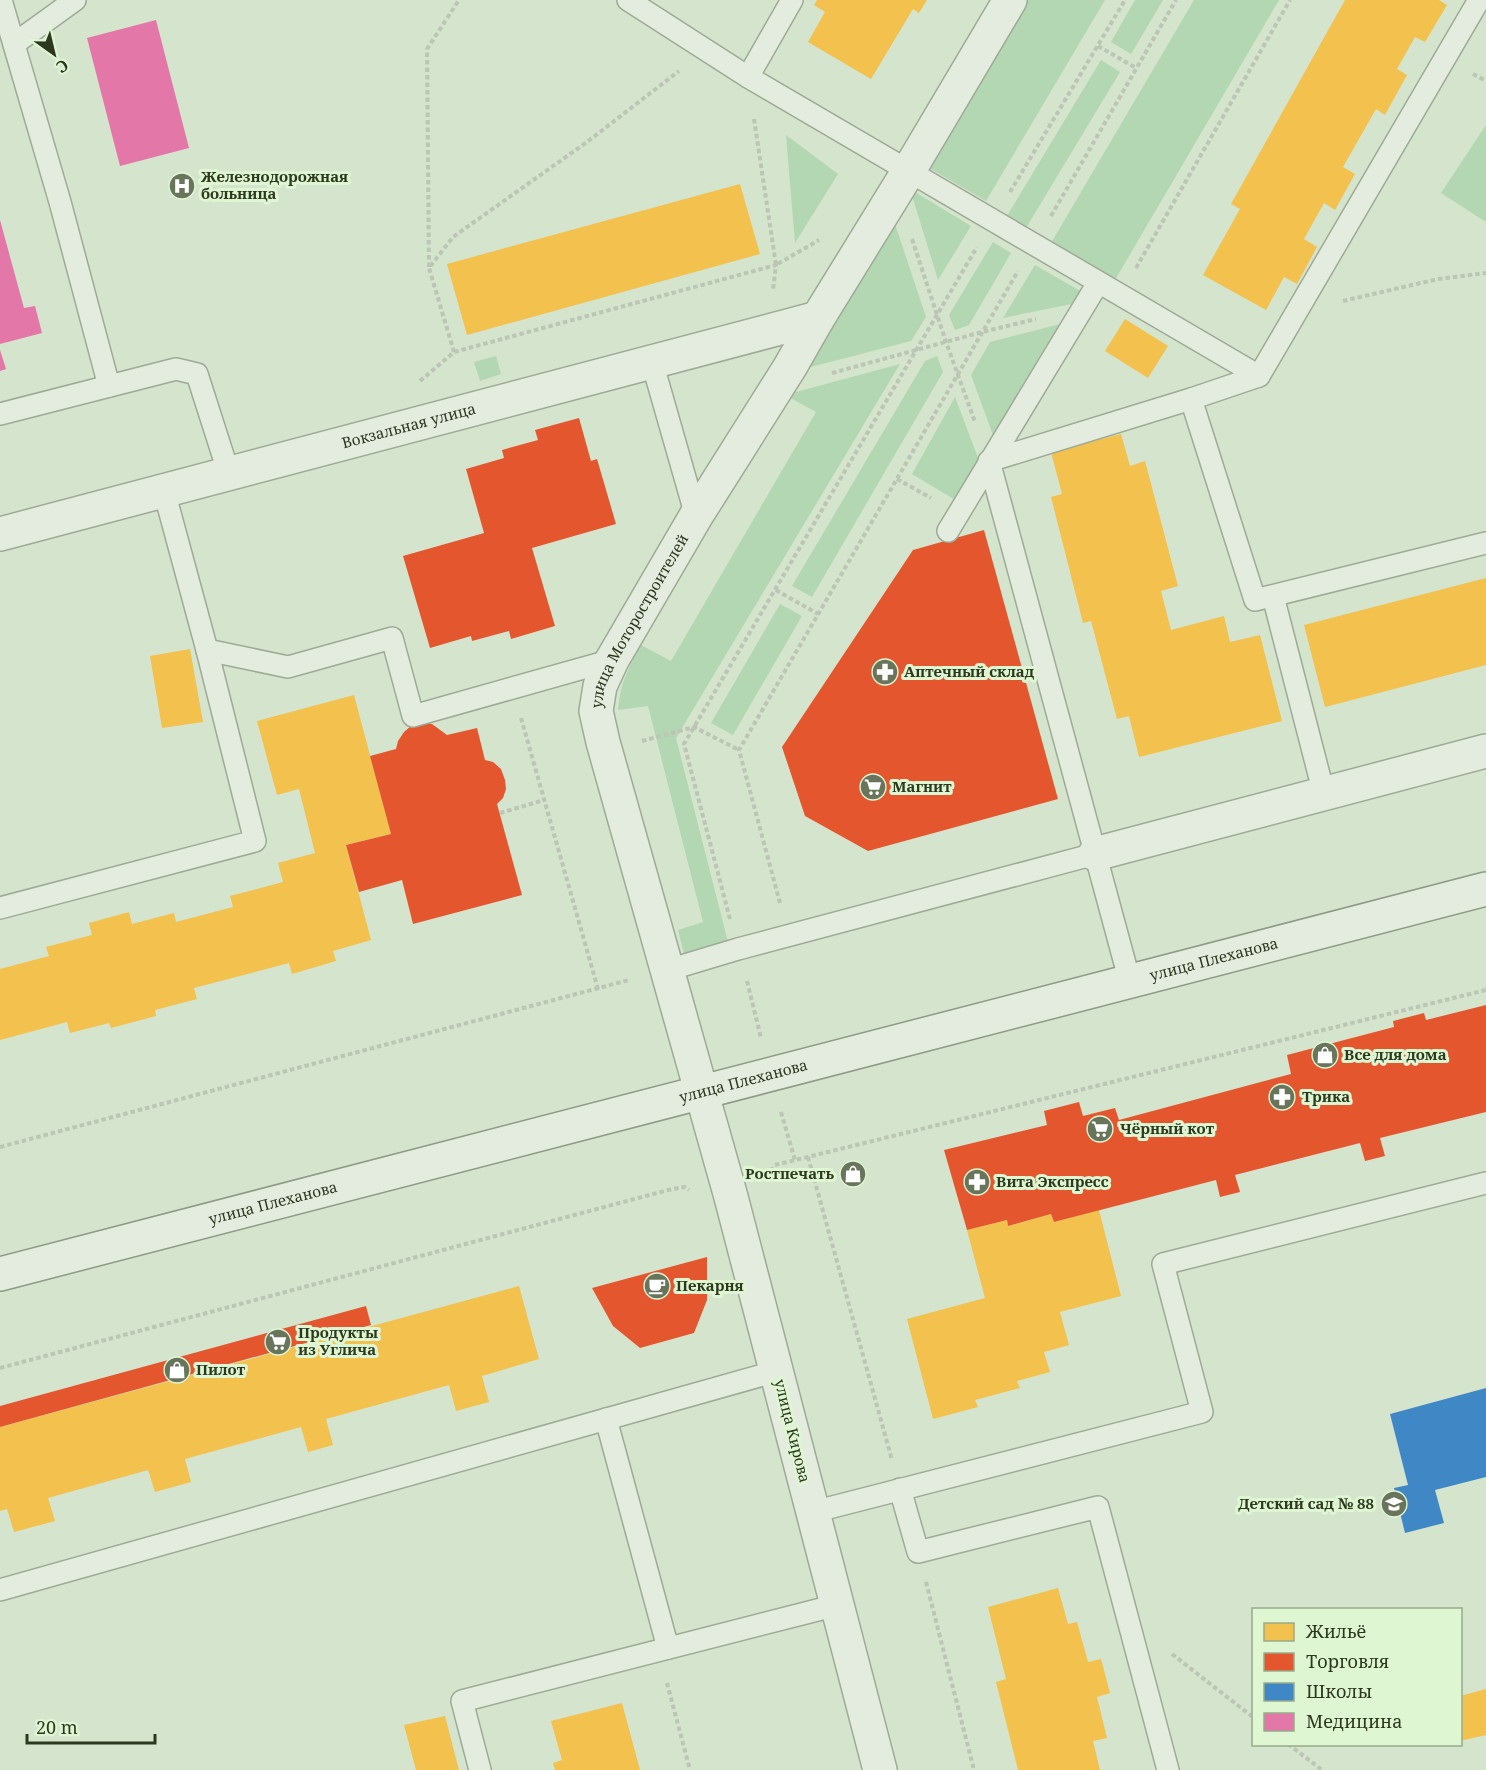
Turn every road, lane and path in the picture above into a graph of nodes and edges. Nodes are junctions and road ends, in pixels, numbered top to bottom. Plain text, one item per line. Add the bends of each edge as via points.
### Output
1 (75, 0) edge
2 (459, 0) edge
3 (628, 0) edge
4 (792, 0) edge
5 (1010, 0) edge
6 (1125, 0) edge
7 (1176, 0) edge
8 (1290, 0) edge
9 (1479, 0) edge
10 (1, 4) edge
11 (14, 44) junction
12 (1098, 46) junction
13 (707, 50) junction
14 (1136, 68) junction
15 (748, 77) junction
16 (902, 182) junction
17 (992, 221) junction
18 (822, 238) dead end
19 (1034, 244) junction
20 (776, 265) junction
21 (429, 268) junction
22 (1486, 273) edge
23 (1098, 283) junction
24 (1120, 294) junction
25 (1083, 309) junction
26 (1298, 311) junction
27 (937, 315) junction
28 (818, 318) junction
29 (768, 331) junction
30 (982, 332) junction
31 (946, 342) junction
32 (916, 350) junction
33 (454, 352) junction
34 (652, 362) junction
35 (957, 373) junction
36 (1259, 376) junction
37 (420, 381) dead end
38 (110, 386) junction
39 (776, 388) junction
40 (1191, 399) junction
41 (0, 414) edge
42 (989, 461) junction
43 (229, 474) junction
44 (164, 491) junction
45 (696, 516) junction
46 (948, 531) dead end
47 (0, 534) edge
48 (1486, 543) edge
49 (776, 590) junction
50 (1273, 596) junction
51 (818, 614) junction
52 (207, 650) junction
53 (612, 660) junction
54 (512, 688) junction
55 (694, 727) junction
56 (739, 750) junction
57 (606, 751) junction
58 (1486, 751) edge
59 (1324, 794) junction
60 (544, 800) junction
61 (500, 813) dead end
62 (1095, 854) junction
63 (1486, 889) edge
64 (0, 908) edge
65 (789, 936) junction
66 (738, 949) junction
67 (668, 970) junction
68 (1130, 982) junction
69 (598, 989) junction
70 (1486, 990) edge
71 (703, 1092) junction
72 (0, 1147) edge
73 (808, 1157) junction
74 (1486, 1184) edge
75 (731, 1197) junction
76 (0, 1274) edge
77 (0, 1368) edge
78 (777, 1371) junction
79 (606, 1419) junction
80 (900, 1489) junction
81 (813, 1512) junction
82 (918, 1552) junction
83 (0, 1590) edge
84 (837, 1605) junction
85 (1128, 1619) junction
86 (663, 1649) junction
87 (1252, 1716) edge
88 (1291, 1746) edge
89 (480, 1770) edge
90 (690, 1770) edge
91 (880, 1770) edge
92 (974, 1770) edge
93 (1168, 1770) edge
94 (1322, 1770) edge

1 - 11 lane
2 - 21 path via 428,49
3 - 13 lane
4 - 15 lane
5 - 16 street, улица Моторостроителей
6 - 12 path
7 - 14 path
8 - 24 path
9 - 26 lane
10 - 11 lane
11 - 38 lane
12 - 14 path
12 - 17 path
13 - 15 lane
13 - 21 path via 453,237
14 - 19 path
15 - 16 lane
15 - 20 path
16 - 17 lane
16 - 27 path
16 - 28 street, улица Моторостроителей
17 - 19 lane
17 - 27 path
18 - 20 path
19 - 23 lane
19 - 30 path
20 - 29 path
20 - 33 path
21 - 33 path
22 - 26 path via 1438,279
23 - 24 lane
23 - 25 lane
24 - 36 lane
25 - 30 path
25 - 42 lane
26 - 36 lane
27 - 31 path
27 - 32 path
28 - 29 street, Вокзальная улица
28 - 39 street, улица Моторостроителей
29 - 34 street, Вокзальная улица
30 - 31 path
30 - 35 path
31 - 32 path
31 - 35 path
32 - 39 path
32 - 49 path
33 - 37 path
34 - 43 street, Вокзальная улица
34 - 45 lane
35 - 42 path
35 - 51 path
36 - 40 lane
38 - 41 lane
38 - 43 lane via 176,369 197,374
39 - 45 street, улица Моторостроителей
40 - 42 lane
40 - 50 lane via 1255,600
42 - 46 lane
42 - 62 lane
43 - 44 street, Вокзальная улица
44 - 47 street, Вокзальная улица
44 - 52 lane
45 - 53 street, улица Моторостроителей
48 - 50 lane
49 - 51 path
49 - 55 path
50 - 59 lane
51 - 56 path
52 - 54 lane via 288,667 392,638 413,716
52 - 64 lane via 255,842
53 - 54 lane
53 - 57 street, улица Моторостроителей via 600,686 596,711
54 - 60 path
55 - 56 path
55 - 57 path
55 - 66 path via 684,744
56 - 65 path
57 - 67 street, улица Моторостроителей
58 - 59 street
59 - 62 street
60 - 61 path
60 - 69 path
62 - 65 lane
62 - 68 lane
63 - 68 street, улица Плеханова
65 - 66 lane
66 - 67 lane
67 - 69 path
67 - 71 street, улица Моторостроителей
68 - 71 street, улица Плеханова
69 - 72 path
70 - 73 path
71 - 75 street, улица Кирова
71 - 76 street, улица Плеханова
73 - 75 path via 775,1165 765,1177 763,1190
73 - 80 path
74 - 80 lane via 1163,1264 1202,1412
75 - 77 path via 701,1203 685,1187 672,1189
75 - 78 street, улица Кирова
78 - 79 lane
78 - 81 street, улица Кирова
79 - 83 lane
79 - 86 lane
80 - 81 lane
80 - 82 lane
81 - 84 street, улица Кирова
82 - 85 lane via 1098,1507
82 - 92 path
84 - 86 lane
84 - 91 street, улица Кирова
85 - 87 path
85 - 93 lane
86 - 89 lane via 462,1701
86 - 90 path
88 - 94 path

